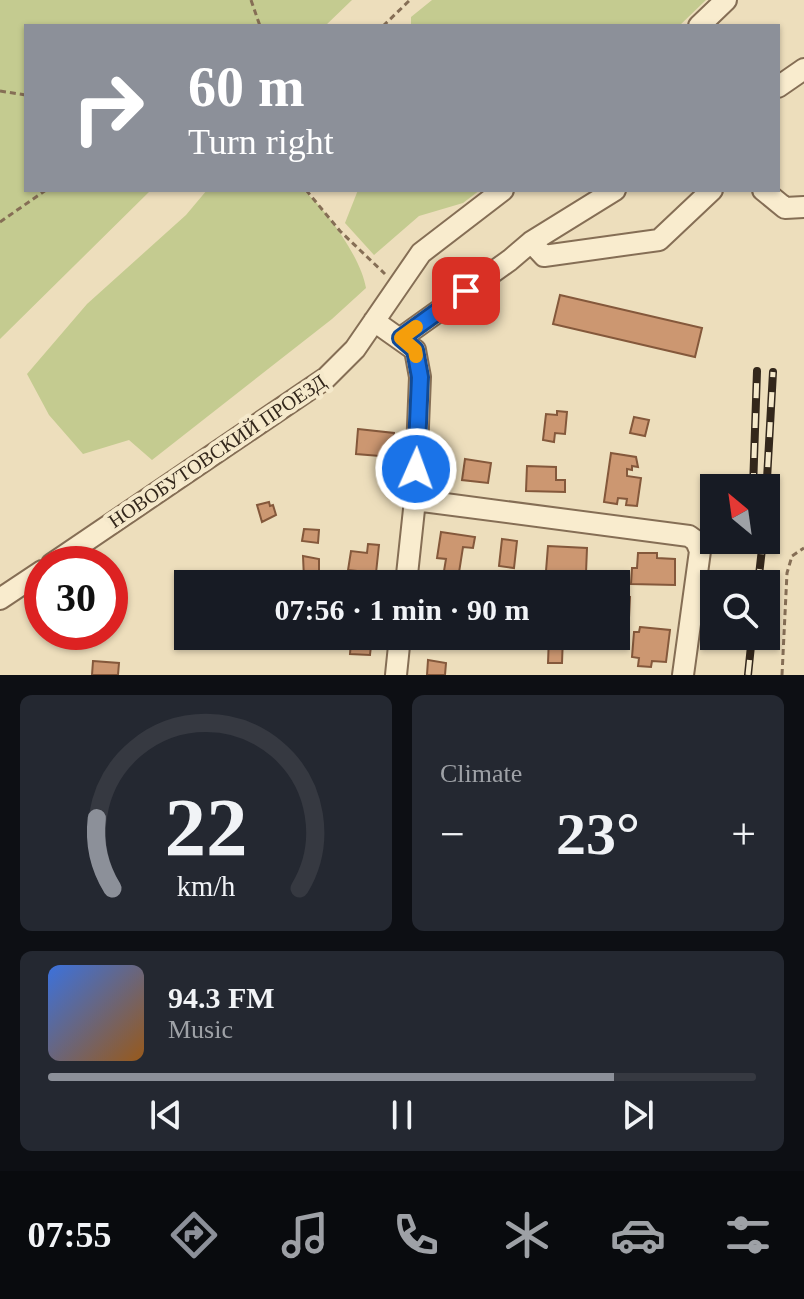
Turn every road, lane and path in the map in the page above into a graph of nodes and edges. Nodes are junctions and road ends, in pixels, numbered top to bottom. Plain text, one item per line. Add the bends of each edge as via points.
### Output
1 (251, 0) edge
2 (410, 0) edge
3 (726, 0) edge
4 (259, 24) edge
5 (385, 24) edge
6 (701, 24) edge
7 (804, 69) edge
8 (780, 86) edge
9 (0, 91) edge
10 (24, 95) edge
11 (43, 192) edge
12 (309, 192) edge
13 (500, 192) edge
14 (612, 192) edge
15 (710, 192) edge
16 (765, 192) edge
17 (804, 207) edge
18 (0, 222) edge
19 (531, 242) junction
20 (397, 286) junction
21 (374, 321) junction
22 (401, 338) junction
23 (415, 500) junction
24 (79, 546) edge
25 (804, 548) edge
26 (408, 570) edge
27 (24, 583) edge
28 (0, 599) edge
29 (399, 650) edge
30 (396, 675) edge
31 (683, 675) edge
32 (782, 675) edge

1 - 4 path
2 - 5 path
3 - 6 street
7 - 8 street
9 - 10 path
11 - 18 path
12 - 20 path
13 - 20 street, НОВОБУТОВСКИЙ ПРОЕЗД via 421,253
14 - 19 street
15 - 19 street via 659,240 544,256
16 - 17 street via 785,208
19 - 22 street
20 - 21 street, НОВОБУТОВСКИЙ ПРОЕЗД
21 - 22 street
21 - 24 street, НОВОБУТОВСКИЙ ПРОЕЗД via 326,378
22 - 23 street via 415,350 420,377
23 - 26 street
23 - 31 street via 689,536 700,551
25 - 32 path via 792,556 787,573
27 - 28 street
29 - 30 street

